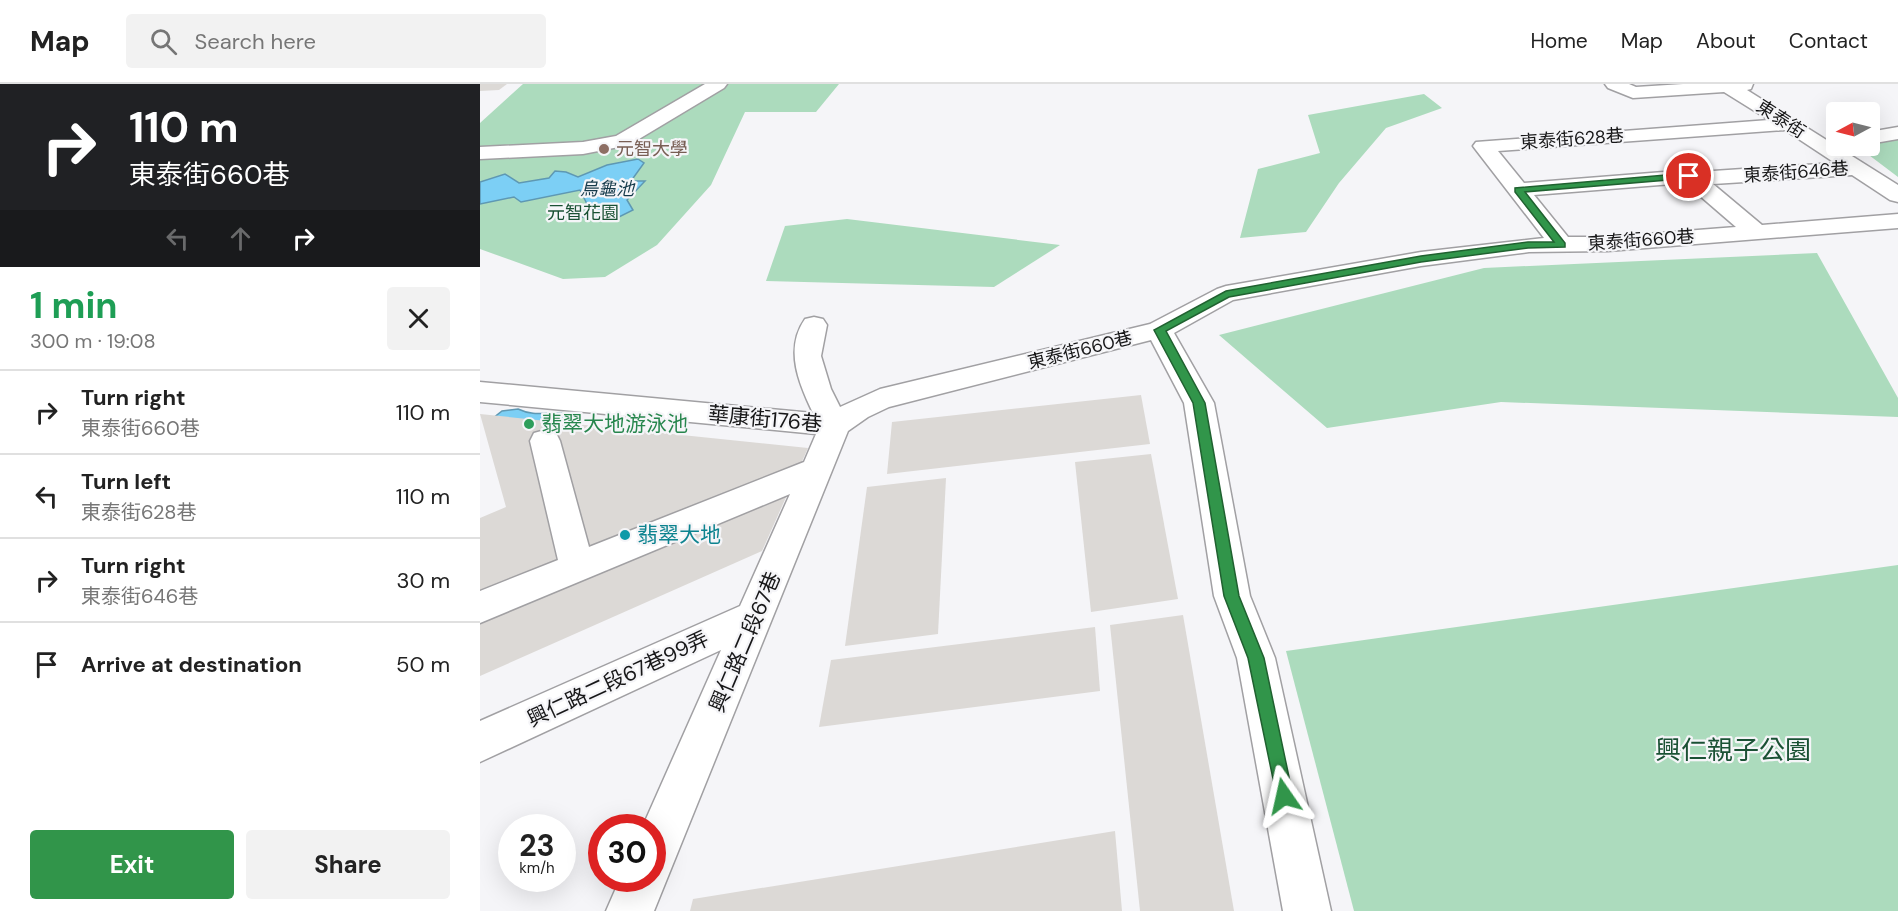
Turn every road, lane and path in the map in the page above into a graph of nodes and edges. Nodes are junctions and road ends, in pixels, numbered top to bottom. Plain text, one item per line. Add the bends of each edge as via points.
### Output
1 (718, 84) edge
2 (1614, 84) edge
3 (1749, 84) edge
4 (1726, 86) edge
5 (1788, 124) junction
6 (1898, 133) edge
7 (1880, 136) edge
8 (1826, 142) edge
9 (480, 153) edge
10 (1844, 156) edge
11 (1859, 168) junction
12 (1694, 179) junction
13 (1519, 190) junction
14 (1898, 195) edge
15 (1898, 221) edge
16 (1756, 232) junction
17 (1562, 245) junction
18 (814, 325) dead end
19 (1159, 330) junction
20 (480, 392) edge
21 (836, 425) junction
22 (545, 441) dead end
23 (817, 469) junction
24 (577, 567) junction
25 (480, 607) edge
26 (756, 616) junction
27 (480, 742) edge
28 (666, 826) edge
29 (638, 892) edge
30 (630, 911) edge
31 (1307, 911) edge

1 - 9 street via 622,141 583,148
2 - 4 street via 1633,93
3 - 4 street
4 - 5 street, 東泰街
5 - 8 street, 東泰街
5 - 13 street, 東泰街628巷 via 1483,146
6 - 7 street
10 - 11 street, 東泰街
11 - 12 street, 東泰街646巷
11 - 14 street, 東泰街
12 - 13 street, 東泰街646巷 via 1689,176
12 - 16 street
13 - 17 street, 東泰街628巷
15 - 16 street, 東泰街660巷
16 - 17 street, 東泰街660巷
17 - 19 street, 東泰街660巷 via 1528,245 1421,259 1226,294
18 - 21 street via 807,356 816,389
19 - 21 street, 東泰街660巷 via 880,399
19 - 31 street via 1199,403 1232,596 1256,658
20 - 21 street, 華康街176巷
21 - 23 street, 興仁路二段67巷
22 - 24 street
23 - 24 street
23 - 26 street, 興仁路二段67巷
24 - 25 street
26 - 27 street, 興仁路二段67巷99弄
26 - 28 street, 興仁路二段67巷
29 - 30 street

